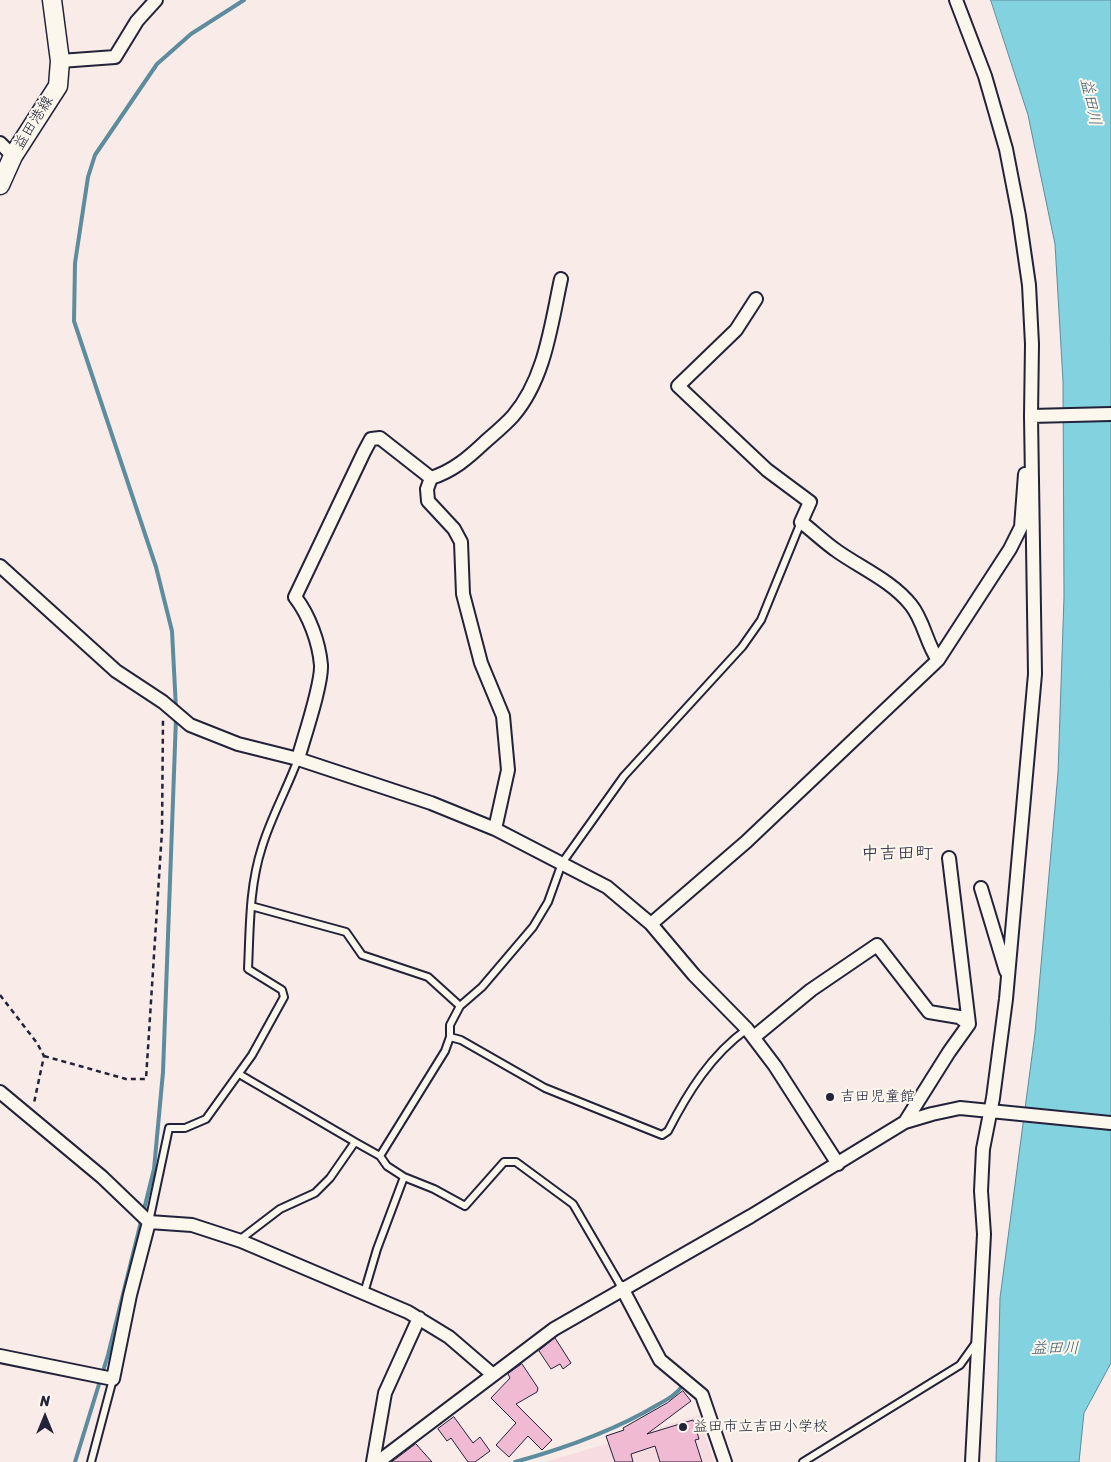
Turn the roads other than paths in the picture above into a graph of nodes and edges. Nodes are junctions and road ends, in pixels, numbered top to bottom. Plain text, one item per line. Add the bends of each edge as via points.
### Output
1 (52, 0) edge
2 (156, 0) edge
3 (956, 0) edge
4 (60, 62) junction
5 (0, 143) edge
6 (13, 156) junction
7 (0, 185) edge
8 (561, 279) dead end
9 (756, 299) dead end
10 (1111, 414) edge
11 (1036, 416) junction
12 (1032, 451) junction
13 (431, 478) junction
14 (800, 522) junction
15 (0, 566) edge
16 (938, 660) junction
17 (298, 759) junction
18 (495, 829) junction
19 (949, 858) dead end
20 (562, 863) junction
21 (980, 888) dead end
22 (251, 906) junction
23 (651, 924) junction
24 (1008, 976) junction
25 (460, 1006) junction
26 (970, 1024) junction
27 (751, 1033) junction
28 (450, 1037) junction
29 (239, 1074) junction
30 (0, 1092) edge
31 (996, 1110) junction
32 (906, 1122) junction
33 (1111, 1123) edge
34 (355, 1142) junction
35 (380, 1156) junction
36 (838, 1164) junction
37 (404, 1176) junction
38 (149, 1222) junction
39 (241, 1242) junction
40 (622, 1288) junction
41 (364, 1294) junction
42 (419, 1318) junction
43 (980, 1338) junction
44 (0, 1356) edge
45 (492, 1374) junction
46 (113, 1379) junction
47 (91, 1462) edge
48 (373, 1462) edge
49 (378, 1462) edge
50 (725, 1462) edge
51 (802, 1462) edge
52 (972, 1462) edge

1 - 4 main road, 益田港線
2 - 4 street via 137,21 115,57
3 - 11 street via 985,76 1006,149 1020,216 1029,285
4 - 6 main road, 益田港線 via 58,86
5 - 6 street
6 - 7 main road, 益田港線
8 - 13 street via 544,358 514,415 447,473
9 - 14 street via 736,330 678,386 767,470 810,502
10 - 11 street
11 - 12 street
12 - 16 street via 1026,463 1021,527
12 - 24 street via 1035,674
13 - 17 street via 380,438 371,439 295,597 312,629 321,665
13 - 18 street via 428,500 454,529 461,542 463,594 481,663 503,716 508,770
14 - 16 street via 910,603
14 - 20 lane via 761,620 742,647 624,776
15 - 17 street via 116,671 163,702 190,725 238,744
16 - 23 street via 746,842
17 - 18 street via 431,803
17 - 22 lane via 262,846 252,884
18 - 20 street
19 - 26 street
20 - 23 street via 607,887
20 - 25 lane via 548,902 533,927 482,987
21 - 24 street
22 - 25 lane via 346,932 362,955 428,977
22 - 29 lane via 248,969 282,990 284,997
23 - 27 street via 694,975
24 - 31 street
25 - 28 lane via 450,1025
26 - 27 street via 959,1018 929,1012 877,945
26 - 32 street
27 - 28 lane via 730,1042 715,1057 690,1091 668,1131 662,1135 545,1088 461,1040
27 - 36 street
28 - 35 lane via 445,1051
29 - 34 lane
29 - 38 lane via 206,1119 185,1128 169,1128
30 - 38 street via 102,1176
31 - 32 street via 960,1108
31 - 33 street
31 - 43 street via 983,1149
32 - 36 street
34 - 35 lane
34 - 39 lane via 330,1178 315,1192 280,1209
35 - 37 lane via 387,1166
36 - 40 street
37 - 40 lane via 465,1206 504,1162 516,1162 573,1204
37 - 41 lane
38 - 39 street via 192,1226
38 - 46 street
39 - 41 street
40 - 45 street via 554,1329
40 - 50 street via 660,1360 702,1395
41 - 42 street
42 - 45 street via 449,1337
42 - 48 street via 385,1393
43 - 51 lane via 960,1365
43 - 52 street
44 - 46 street
45 - 49 street
46 - 47 lane

